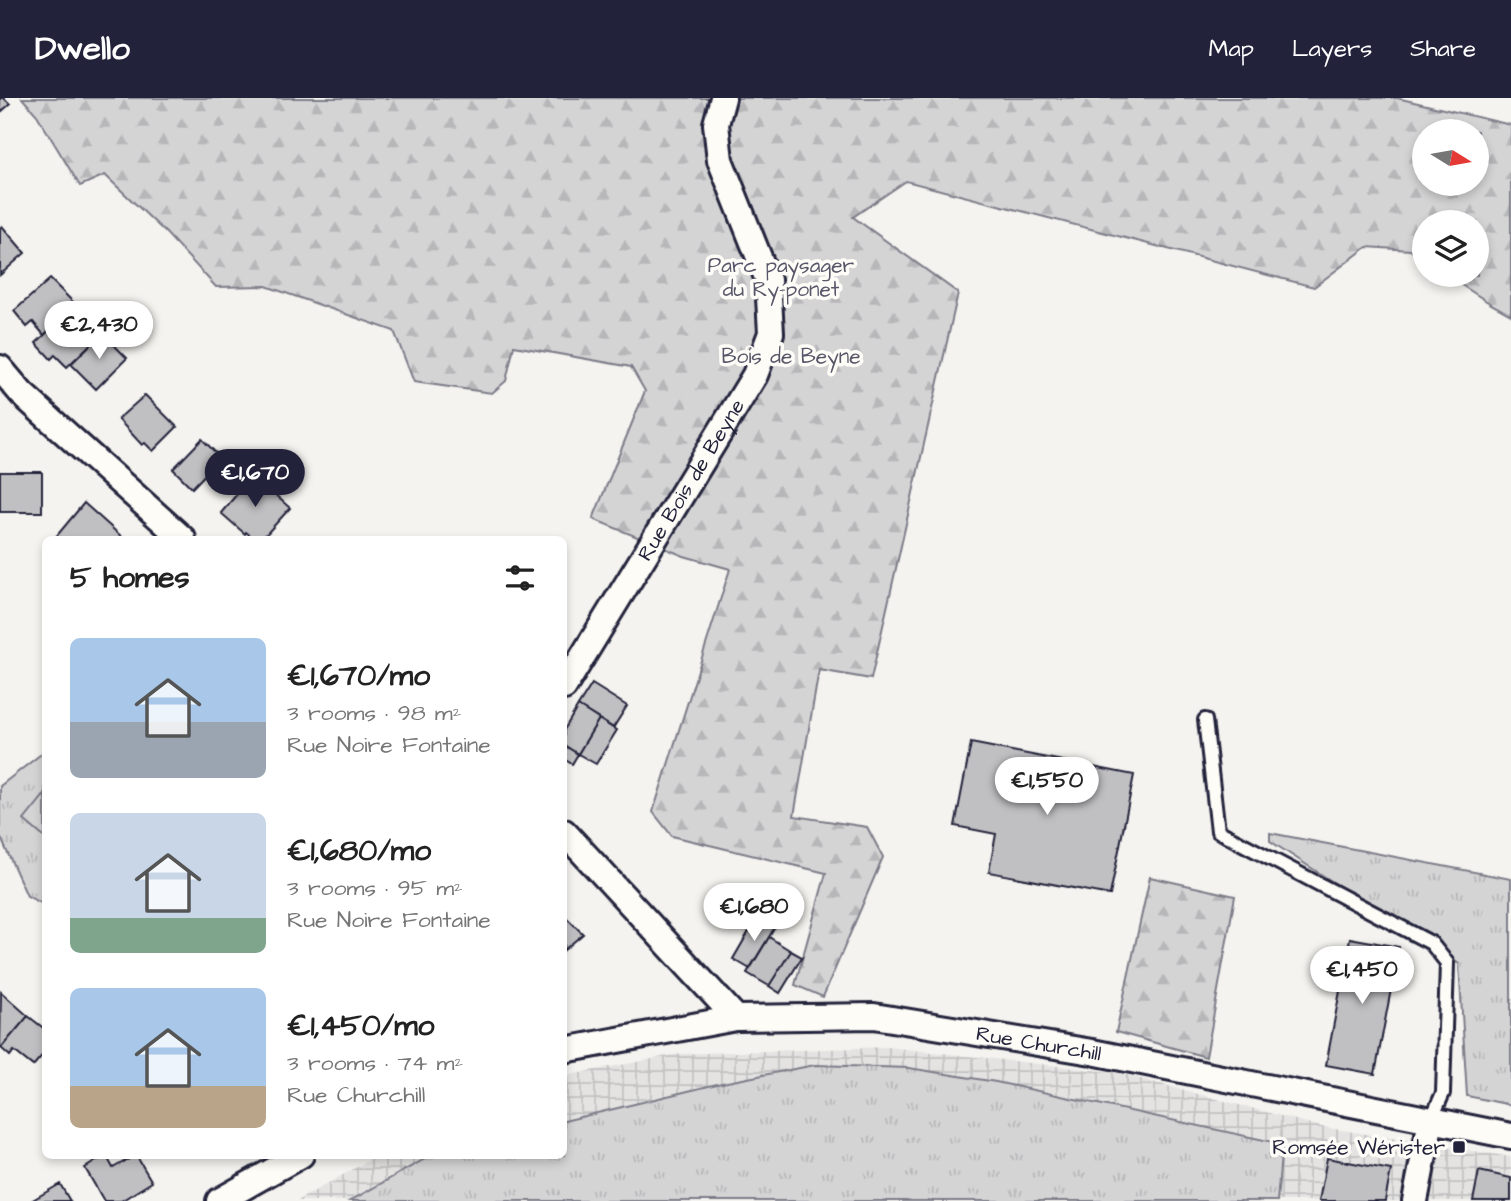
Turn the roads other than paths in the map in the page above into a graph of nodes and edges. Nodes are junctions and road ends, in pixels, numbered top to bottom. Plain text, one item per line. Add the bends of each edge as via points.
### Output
1 (723, 98) edge
2 (0, 368) edge
3 (11, 399) edge
4 (179, 536) edge
5 (567, 682) edge
6 (1205, 720) dead end
7 (567, 835) edge
8 (736, 1018) junction
9 (567, 1049) edge
10 (1432, 1120) junction
11 (1511, 1136) edge
12 (294, 1159) edge
13 (219, 1201) edge
14 (1415, 1201) edge

1 - 5 street, Rue Bois de Beyne via 716,124 720,160 768,280 771,333 755,374
2 - 3 street
3 - 4 street
6 - 10 lane via 1218,831 1431,943 1447,962 1443,1093
7 - 8 street
8 - 9 street, Rue Churchill
8 - 10 street, Rue Churchill via 874,1016 1092,1052
10 - 11 street, Rue Churchill
10 - 14 street
12 - 13 street

